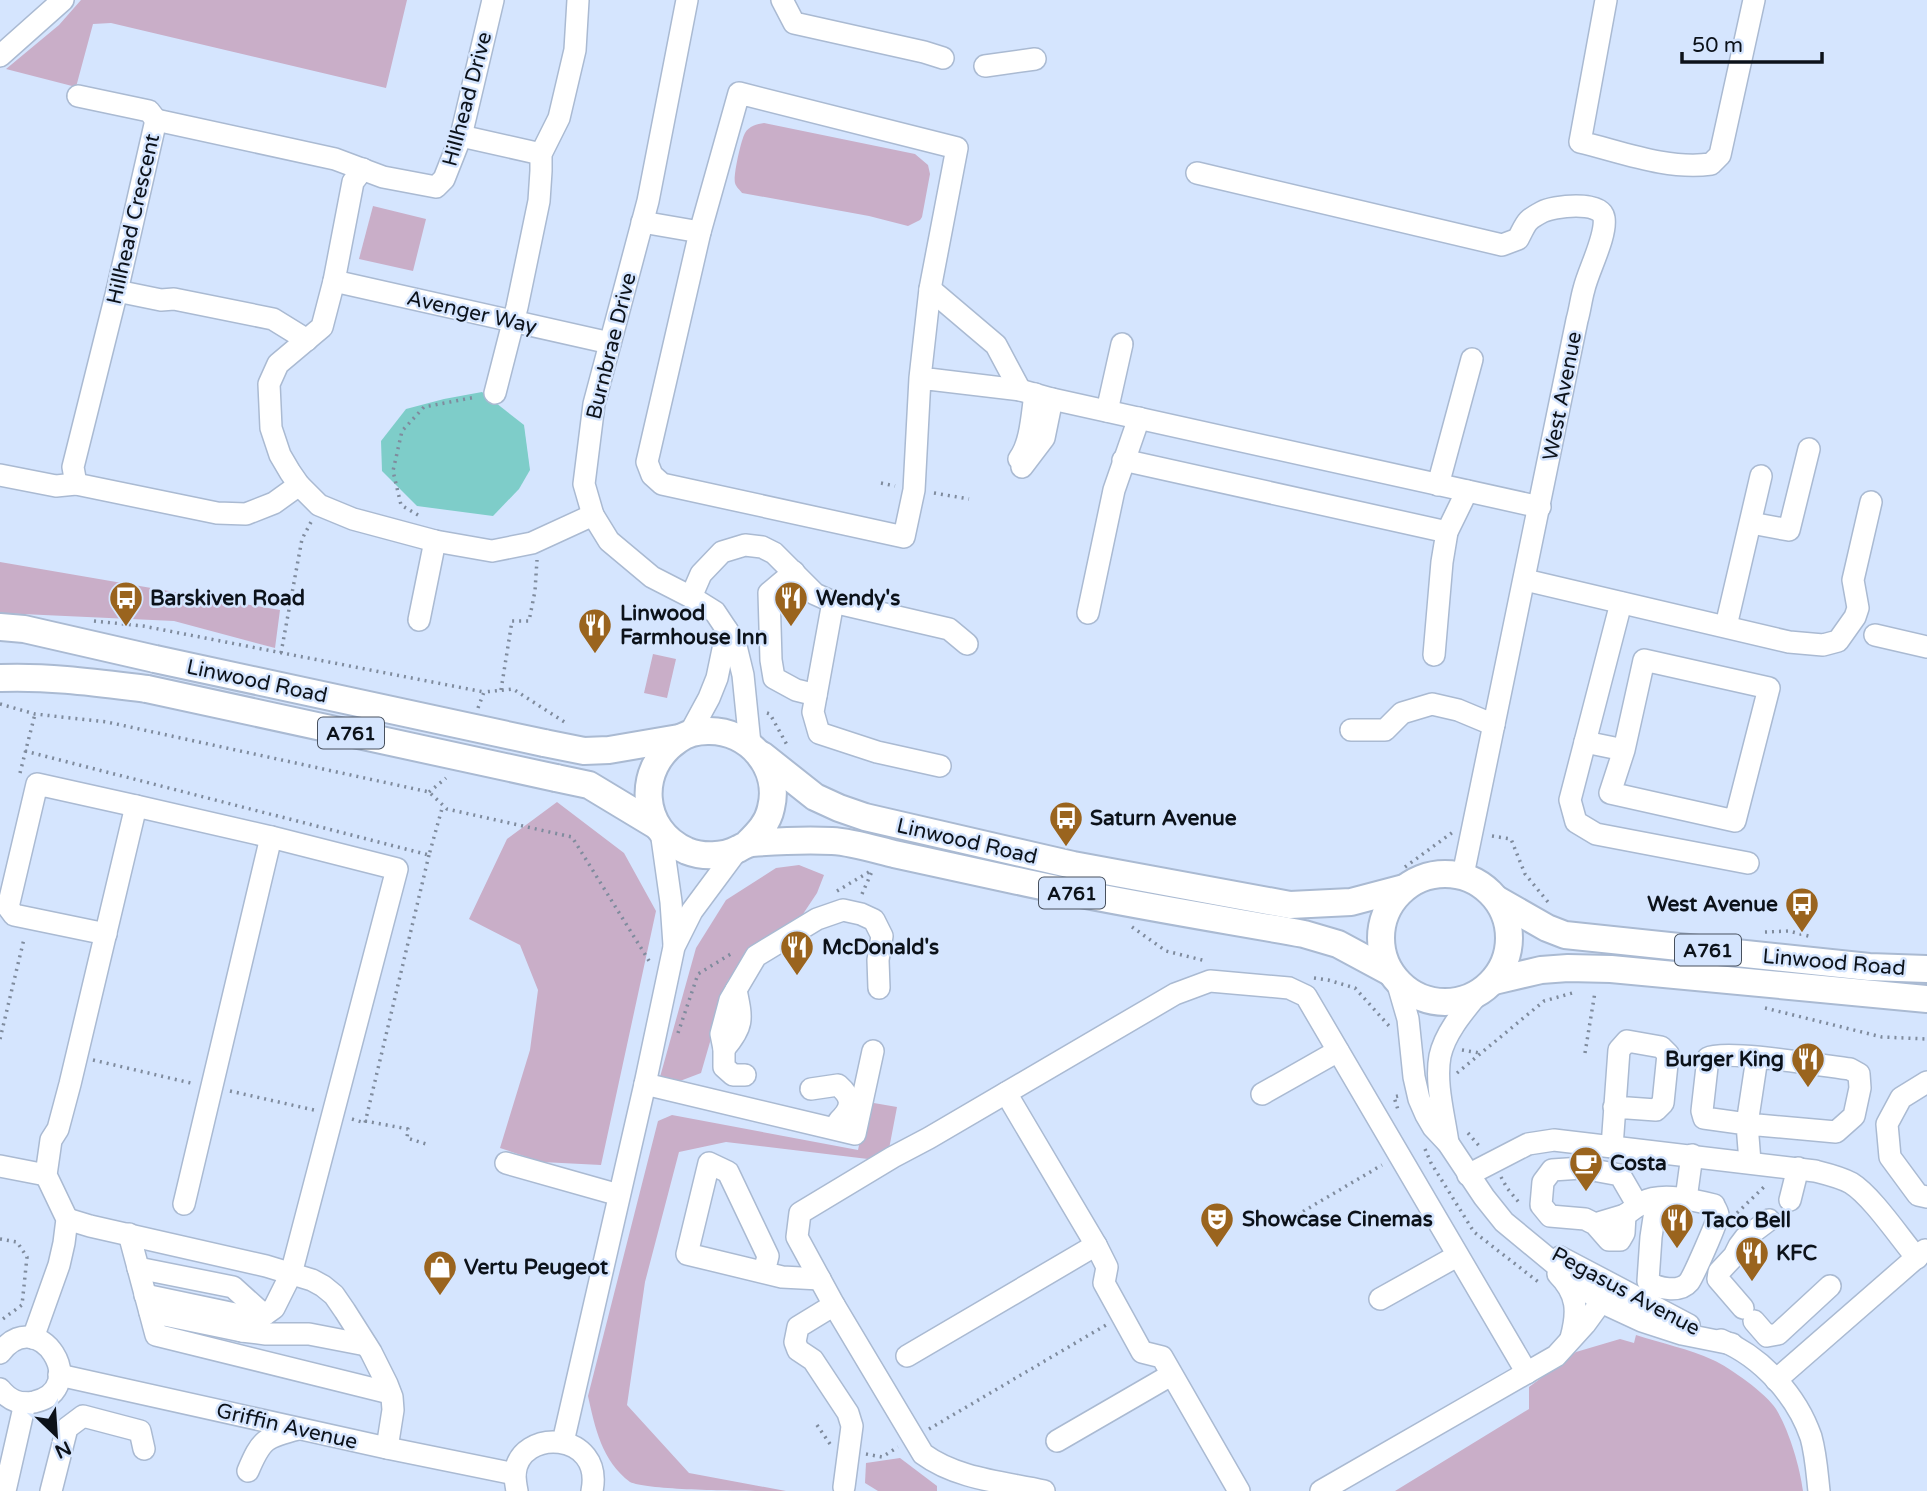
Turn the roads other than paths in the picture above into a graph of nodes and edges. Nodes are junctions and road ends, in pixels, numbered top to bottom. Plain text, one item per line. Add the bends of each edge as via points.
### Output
1 (63, 0) edge
2 (493, 0) edge
3 (578, 0) edge
4 (687, 0) edge
5 (782, 0) edge
6 (1606, 0) edge
7 (1755, 0) edge
8 (0, 56) edge
9 (943, 58) dead end
10 (1035, 59) dead end
11 (985, 66) dead end
12 (78, 96) dead end
13 (156, 120) junction
14 (461, 136) junction
15 (541, 154) junction
16 (363, 169) junction
17 (1197, 173) dead end
18 (642, 222) junction
19 (700, 232) junction
20 (334, 282) junction
21 (930, 289) junction
22 (117, 291) junction
23 (515, 314) junction
24 (307, 340) junction
25 (610, 344) junction
26 (1122, 344) dead end
27 (1472, 359) dead end
28 (920, 379) junction
29 (495, 393) road end
30 (1036, 394) junction
31 (1107, 411) junction
32 (1139, 418) junction
33 (1809, 449) dead end
34 (1123, 460) junction
35 (1018, 466) dead end
36 (0, 475) edge
37 (1761, 476) dead end
38 (76, 484) junction
39 (299, 485) junction
40 (1438, 485) junction
41 (1466, 491) junction
42 (1871, 502) dead end
43 (1540, 507) junction
44 (593, 515) junction
45 (1751, 523) junction
46 (1447, 532) junction
47 (435, 541) junction
48 (793, 572) junction
49 (1525, 580) junction
50 (691, 597) junction
51 (833, 601) junction
52 (1621, 603) junction
53 (1088, 613) dead end
54 (419, 620) dead end
55 (1726, 626) junction
56 (0, 627) edge
57 (727, 630) junction
58 (1875, 635) dead end
59 (967, 645) dead end
60 (1927, 647) edge
61 (1434, 655) dead end
62 (0, 678) edge
63 (816, 695) junction
64 (1494, 725) junction
65 (1351, 730) dead end
66 (685, 736) junction
67 (1585, 742) junction
68 (753, 747) junction
69 (1624, 750) junction
70 (940, 766) dead end
71 (136, 806) junction
72 (659, 828) junction
73 (271, 837) junction
74 (743, 846) junction
75 (1748, 863) dead end
76 (1463, 875) junction
77 (1402, 879) junction
78 (1498, 900) junction
79 (106, 934) junction
80 (674, 947) junction
81 (1927, 970) edge
82 (1394, 977) junction
83 (879, 988) dead end
84 (1485, 988) junction
85 (1927, 999) edge
86 (873, 1051) dead end
87 (1338, 1051) junction
88 (1757, 1058) junction
89 (745, 1075) dead end
90 (1927, 1082) edge
91 (645, 1084) junction
92 (811, 1089) dead end
93 (1006, 1093) junction
94 (1262, 1094) dead end
95 (1615, 1107) dead end
96 (1747, 1124) junction
97 (824, 1126) junction
98 (1448, 1143) junction
99 (1612, 1147) junction
100 (1692, 1155) junction
101 (1750, 1162) junction
102 (506, 1163) dead end
103 (1798, 1168) junction
104 (3, 1169) edge
105 (46, 1175) junction
106 (1468, 1175) junction
107 (619, 1195) junction
108 (1927, 1198) edge
109 (1686, 1199) junction
110 (1790, 1200) dead end
111 (184, 1204) dead end
112 (1640, 1206) junction
113 (67, 1219) junction
114 (1769, 1220) dead end
115 (129, 1234) junction
116 (1520, 1236) junction
117 (1096, 1245) junction
118 (1922, 1253) edge
119 (1457, 1256) junction
120 (1559, 1256) junction
121 (764, 1272) junction
122 (291, 1274) junction
123 (820, 1279) junction
124 (1830, 1286) dead end
125 (143, 1289) junction
126 (1380, 1299) dead end
127 (1601, 1302) junction
128 (834, 1305) junction
129 (261, 1323) junction
130 (33, 1338) junction
131 (1571, 1340) junction
132 (1732, 1345) junction
133 (0, 1353) edge
134 (371, 1353) junction
135 (237, 1355) junction
136 (907, 1356) dead end
137 (1527, 1373) junction
138 (60, 1375) junction
139 (1171, 1375) junction
140 (1776, 1380) junction
141 (0, 1389) edge
142 (390, 1393) junction
143 (26, 1403) junction
144 (300, 1429) junction
145 (1057, 1441) dead end
146 (562, 1442) junction
147 (387, 1448) junction
148 (144, 1450) dead end
149 (248, 1471) dead end
150 (516, 1482) edge
151 (957, 1482) edge
152 (844, 1486) dead end
153 (596, 1490) edge
154 (5, 1491) edge
155 (51, 1491) edge
156 (1044, 1491) edge
157 (1239, 1491) edge
158 (1321, 1491) edge
159 (1819, 1491) edge

1 - 8 street
2 - 14 street, Hillhead Drive
3 - 15 street via 575,50 559,118
4 - 18 street, Burnbrae Drive
5 - 9 street via 794,23
6 - 7 street via 1580,142 1668,163 1706,165 1720,155
10 - 11 street
12 - 13 street via 149,111
13 - 16 street, Hillhead Crescent
13 - 22 street, Hillhead Crescent
14 - 15 street
14 - 16 street, Hillhead Drive via 444,179 436,187
15 - 23 street via 539,201
16 - 20 street via 354,181
17 - 43 street, West Avenue via 1502,245 1518,239 1528,219 1546,209 1591,207 1601,211 1602,238 1584,288
18 - 19 street
18 - 25 street, Burnbrae Drive
19 - 21 street via 739,93 752,96 957,148
19 - 28 street via 646,462 662,484 904,537 914,490
20 - 23 street, Avenger Way
20 - 24 street via 322,327
21 - 28 street
21 - 30 street via 996,345
22 - 24 street via 273,320
22 - 38 street, Hillhead Crescent via 73,467
23 - 25 street, Avenger Way
23 - 29 street
24 - 39 street via 278,364 269,384 271,428 280,455
25 - 44 street, Burnbrae Drive via 594,404 584,484
26 - 31 street
27 - 40 street
28 - 30 street
30 - 31 street
30 - 35 street via 1044,438
31 - 32 street
32 - 34 street
32 - 40 street
33 - 45 street via 1789,530
34 - 46 street
34 - 53 street
36 - 38 street via 56,486
37 - 45 street
38 - 39 street via 217,513 246,514 274,503
39 - 47 street via 319,505
40 - 41 street
41 - 43 street
41 - 46 street
42 - 55 street via 1853,580 1858,608 1838,641 1823,645 1789,642
43 - 49 street, West Avenue
44 - 47 street via 536,541 492,551
44 - 50 street, Burnbrae Drive via 617,548 652,577
45 - 55 street
46 - 61 street
47 - 54 street
48 - 50 street via 774,553 745,545 722,552 701,573
48 - 51 street via 815,594
48 - 63 street via 769,593 771,660 775,678
49 - 52 street
49 - 64 street, West Avenue
50 - 57 street, Burnbrae Drive via 715,612
51 - 59 street via 949,629
51 - 63 street
52 - 55 street
52 - 67 street
56 - 66 main road, Linwood Road / A761, bridge via 584,751
57 - 66 street via 717,678
57 - 68 street, Burnbrae Drive via 743,675
58 - 60 street
62 - 72 main road, Linwood Road / A761, bridge via 147,689 589,785
63 - 70 street via 813,712 819,733
64 - 65 street via 1432,704 1402,713 1385,730
64 - 76 street, West Avenue
66 - 68 main road via 719,731
66 - 72 main road via 664,751 653,769 649,807
67 - 69 street
67 - 75 street via 1570,800 1576,822 1596,834
68 - 74 main road via 767,766 773,787 771,809 763,828
68 - 77 main road, Linwood Road / A761 via 815,797 839,808 1073,865 1290,905 1351,901
69 - 69 street via 1644,660 1769,688 1735,821 1610,793
71 - 73 street
71 - 79 street
71 - 79 street via 37,784 8,907 14,915
72 - 74 main road via 688,852 709,856
72 - 80 street
73 - 111 street
73 - 122 street via 397,869
74 - 80 street via 692,911
74 - 82 main road, Linwood Road / A761 via 835,841 1071,893 1304,934 1338,944
76 - 77 main road
76 - 78 main road via 1483,884
77 - 82 main road via 1382,922 1381,943
78 - 81 main road, Linwood Road / A761 via 1564,935
78 - 84 main road via 1508,919 1511,941 1506,962
79 - 105 street via 58,1129 51,1140
80 - 91 street
82 - 84 main road via 1413,994 1433,1002 1455,1002
82 - 98 street, Pegasus Avenue via 1408,1019 1419,1099 1433,1127
83 - 89 street via 882,936 874,920 855,912 843,910 817,919 756,956 730,1000 720,1034 724,1067 733,1075
84 - 85 main road, Linwood Road / A761 via 1541,970 1611,969
84 - 98 street, Pegasus Avenue via 1455,1025 1440,1054
86 - 97 street via 855,1133
87 - 93 street via 1306,996 1289,988 1209,981 1175,995
87 - 94 street
87 - 119 street
88 - 96 street
88 - 96 street via 1708,1058 1704,1118
88 - 96 street via 1850,1069 1859,1074 1860,1088 1854,1116 1836,1132
90 - 108 street via 1901,1098 1887,1124 1891,1157 1918,1195
91 - 97 street
91 - 107 street
92 - 97 street via 838,1086 847,1093 847,1113 837,1123
93 - 117 street
93 - 123 street via 800,1213 797,1237
95 - 99 street
96 - 101 street
98 - 106 street, Pegasus Avenue
99 - 100 street
99 - 106 street via 1541,1141
100 - 101 street
100 - 109 street
101 - 103 street
102 - 107 street
103 - 110 street
103 - 118 street via 1854,1185
104 - 105 street
105 - 113 street
106 - 116 street, Pegasus Avenue
107 - 146 street
109 - 112 street
109 - 112 street via 1714,1205 1718,1214 1689,1283 1676,1289 1648,1281 1651,1237
112 - 112 street via 1595,1224 1550,1216 1541,1205 1543,1181 1552,1170 1582,1168 1620,1175
113 - 115 street
113 - 130 street via 59,1265
114 - 124 street via 1745,1238 1718,1279 1767,1336 1778,1334
115 - 122 street
115 - 125 street
116 - 120 street, Pegasus Avenue
116 - 127 street, Pegasus Avenue
116 - 131 street via 1569,1285 1576,1310
117 - 136 street
117 - 139 street via 1107,1267 1104,1283 1142,1352 1162,1357
118 - 140 street
119 - 126 street
119 - 137 street
120 - 127 street via 1602,1288
120 - 132 street, Pegasus Avenue
121 - 121 street via 687,1254 709,1163 729,1172 768,1255
121 - 123 street
122 - 129 street
122 - 134 street via 312,1280 334,1295
123 - 128 street
125 - 129 street
125 - 129 street via 233,1287
125 - 135 street via 156,1335
127 - 131 street
127 - 132 street, Pegasus Avenue via 1642,1321
128 - 151 street via 923,1454
128 - 152 street via 798,1327 795,1342 813,1360 848,1413 852,1426
129 - 134 street
129 - 135 street
130 - 133 street via 11,1342
130 - 138 street via 56,1355
131 - 137 street via 1556,1356
132 - 140 street, Pegasus Avenue
134 - 142 street
135 - 142 street
137 - 158 street
138 - 143 street via 51,1393
138 - 144 street, Griffin Avenue
139 - 145 street
139 - 157 street
140 - 159 street, Pegasus Avenue via 1803,1418 1815,1456
141 - 143 street via 14,1401
142 - 147 street via 393,1410
143 - 154 street
144 - 147 street, Griffin Avenue
144 - 149 street via 273,1435 258,1447
146 - 150 street via 536,1446 525,1454
146 - 153 street via 581,1451 590,1462
147 - 150 street, Griffin Avenue
148 - 155 street via 140,1432 83,1416 68,1428
151 - 156 street

